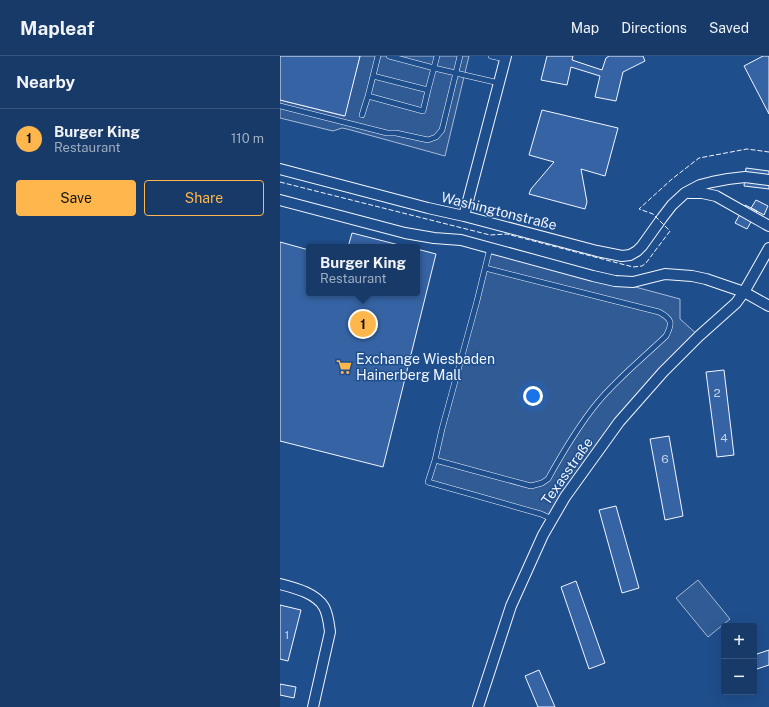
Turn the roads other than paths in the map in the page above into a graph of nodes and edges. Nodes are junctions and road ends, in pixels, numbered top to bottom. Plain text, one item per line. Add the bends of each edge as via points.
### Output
1 (378, 56) edge
2 (389, 56) edge
3 (437, 56) edge
4 (460, 56) edge
5 (491, 56) edge
6 (506, 58) edge
7 (434, 68) junction
8 (456, 73) junction
9 (373, 76) junction
10 (499, 84) junction
11 (428, 90) junction
12 (368, 96) junction
13 (280, 106) edge
14 (362, 115) dead end
15 (280, 169) edge
16 (769, 180) edge
17 (685, 193) junction
18 (280, 200) edge
19 (464, 216) junction
20 (769, 226) edge
21 (490, 248) junction
22 (769, 248) edge
23 (485, 268) junction
24 (744, 292) junction
25 (769, 306) edge
26 (435, 460) junction
27 (552, 519) junction
28 (280, 584) edge
29 (313, 707) edge
30 (478, 707) edge

1 - 9 lane
2 - 7 lane
3 - 7 lane
4 - 8 lane
5 - 6 lane
6 - 10 street
7 - 8 lane
7 - 11 lane
8 - 10 lane
8 - 13 lane via 442,130 436,137 428,140 387,133
9 - 11 lane
9 - 12 lane
10 - 19 street
11 - 12 lane via 423,111
12 - 14 lane
15 - 19 street, Washingtonstraße
16 - 17 street, Washingtonstraße via 745,177 728,179 700,185
17 - 19 street, Washingtonstraße via 669,209 642,246 630,255 622,256
17 - 20 street via 716,196
18 - 21 street via 405,233 461,240
21 - 23 lane
21 - 24 street via 615,281 632,282 665,274 692,276
22 - 24 street
23 - 26 lane
23 - 26 lane via 659,312 670,320 670,329 666,336 599,401 576,431 548,479 542,483 531,486
24 - 25 street
24 - 27 street, Texasstraße via 736,304 663,372 619,422 565,496
26 - 27 lane via 428,482
27 - 30 street, Texasstraße via 511,606
28 - 29 street via 307,592 324,606 329,620 330,632

